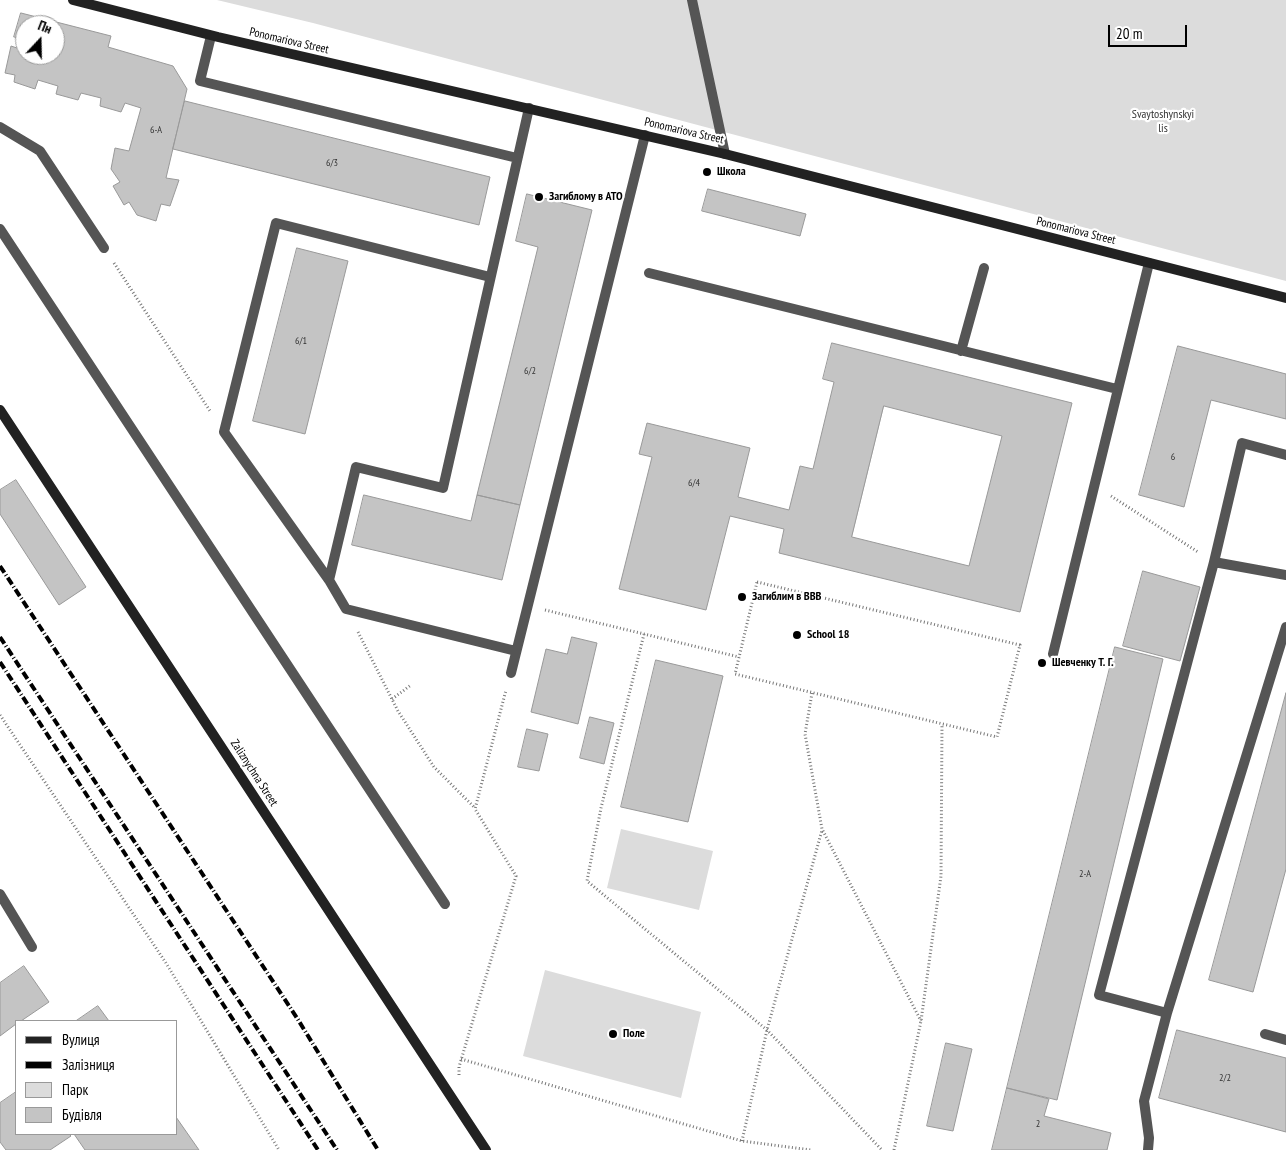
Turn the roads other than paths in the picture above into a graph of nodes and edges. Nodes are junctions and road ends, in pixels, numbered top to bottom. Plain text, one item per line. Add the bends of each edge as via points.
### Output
1 (73, 0) edge
2 (692, 0) edge
3 (211, 36) junction
4 (529, 108) junction
5 (0, 127) edge
6 (645, 135) junction
7 (725, 154) junction
8 (517, 158) junction
9 (0, 229) edge
10 (104, 248) road end
11 (1149, 263) junction
12 (984, 268) dead end
13 (649, 273) dead end
14 (490, 277) junction
15 (1286, 298) edge
16 (961, 351) junction
17 (1117, 389) junction
18 (0, 410) edge
19 (1286, 455) edge
20 (1214, 562) junction
21 (1286, 575) edge
22 (328, 580) junction
23 (1286, 627) edge
24 (516, 651) junction
25 (1053, 654) dead end
26 (510, 673) road end
27 (0, 894) edge
28 (445, 904) dead end
29 (32, 947) dead end
30 (1167, 1013) junction
31 (1265, 1034) dead end
32 (1286, 1040) edge
33 (486, 1150) edge
34 (1148, 1150) edge

1 - 3 street, Ponomariova Street
2 - 7 street
3 - 4 street, Ponomariova Street
3 - 8 street via 200,81
4 - 6 street, Ponomariova Street
4 - 8 street
5 - 10 street via 40,151
6 - 7 street, Ponomariova Street
6 - 24 street
7 - 11 street, Ponomariova Street
8 - 14 street
9 - 28 street
11 - 15 street, Ponomariova Street
11 - 17 street
12 - 16 street
13 - 16 street
14 - 22 street via 443,488 356,467
14 - 22 street via 276,223 224,432
16 - 17 street
17 - 25 street
18 - 33 street, Zaliznychna Street
19 - 20 street via 1242,443
20 - 21 street
20 - 30 street via 1099,995
22 - 24 street via 346,609
23 - 30 street
24 - 26 street
27 - 29 street
30 - 34 street via 1144,1101
31 - 32 street

